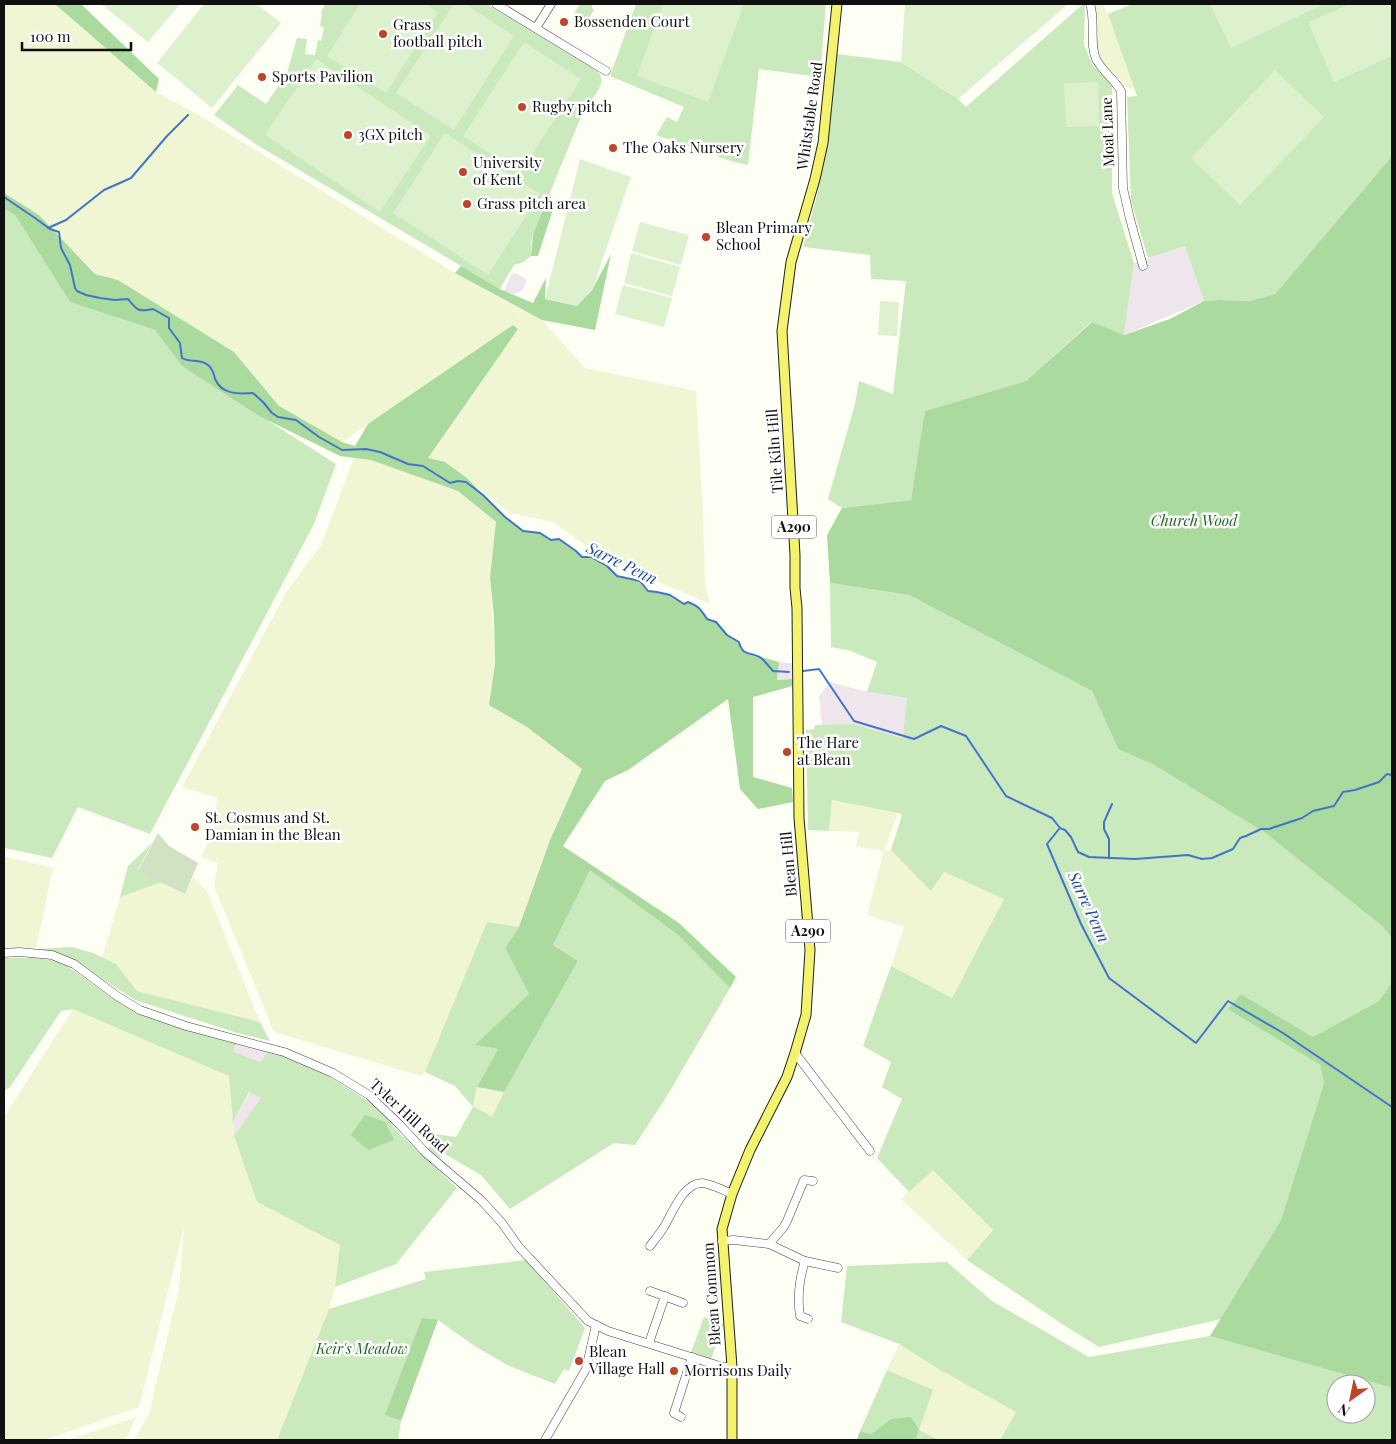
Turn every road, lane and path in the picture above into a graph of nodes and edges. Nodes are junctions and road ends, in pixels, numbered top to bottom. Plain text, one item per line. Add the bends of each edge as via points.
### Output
1 (496, 4) edge
2 (551, 4) edge
3 (837, 4) edge
4 (1090, 4) edge
5 (536, 28) junction
6 (606, 71) dead end
7 (1143, 266) dead end
8 (784, 319) joint
9 (798, 701) joint
10 (4, 953) edge
11 (795, 1053) junction
12 (750, 1150) joint
13 (870, 1151) dead end
14 (813, 1181) dead end
15 (732, 1194) junction
16 (722, 1241) junction
17 (769, 1244) junction
18 (650, 1246) dead end
19 (805, 1262) junction
20 (838, 1268) dead end
21 (650, 1291) dead end
22 (665, 1296) junction
23 (683, 1303) dead end
24 (808, 1319) dead end
25 (596, 1326) junction
26 (649, 1343) junction
27 (692, 1357) junction
28 (732, 1367) junction
29 (681, 1417) dead end
30 (545, 1440) edge
31 (732, 1440) edge

1 - 5 street
2 - 5 street
3 - 8 main road, Whitstable Road / A290 via 823,143 791,262
4 - 7 street, Moat Lane via 1096,58 1120,91 1123,188
5 - 6 street
8 - 9 main road, Tile Kiln Hill / A290 via 782,353 795,555
9 - 11 main road, Blean Hill / A290 via 799,818 810,950 806,1015
10 - 25 street, Tyler Hill Road via 52,954 74,964 140,1010 284,1052 334,1073 355,1086 379,1104 426,1153 481,1200 519,1247
11 - 12 main road, Blean Hill / A290
11 - 13 street
12 - 15 main road, Blean Common / A290
14 - 17 street via 804,1180 784,1228
15 - 16 main road, Blean Common / A290
15 - 18 street via 706,1184 691,1187
16 - 17 street
16 - 28 main road, Blean Common / A290
17 - 19 street
19 - 20 street
19 - 24 street via 800,1276 798,1302 800,1316
21 - 22 street
22 - 23 street
22 - 26 street
25 - 26 street, Tyler Hill Road
25 - 30 street via 586,1369
26 - 27 street, Tyler Hill Road
27 - 28 street, Tyler Hill Road
27 - 29 street via 674,1413
28 - 31 main road, Blean Common / A290

